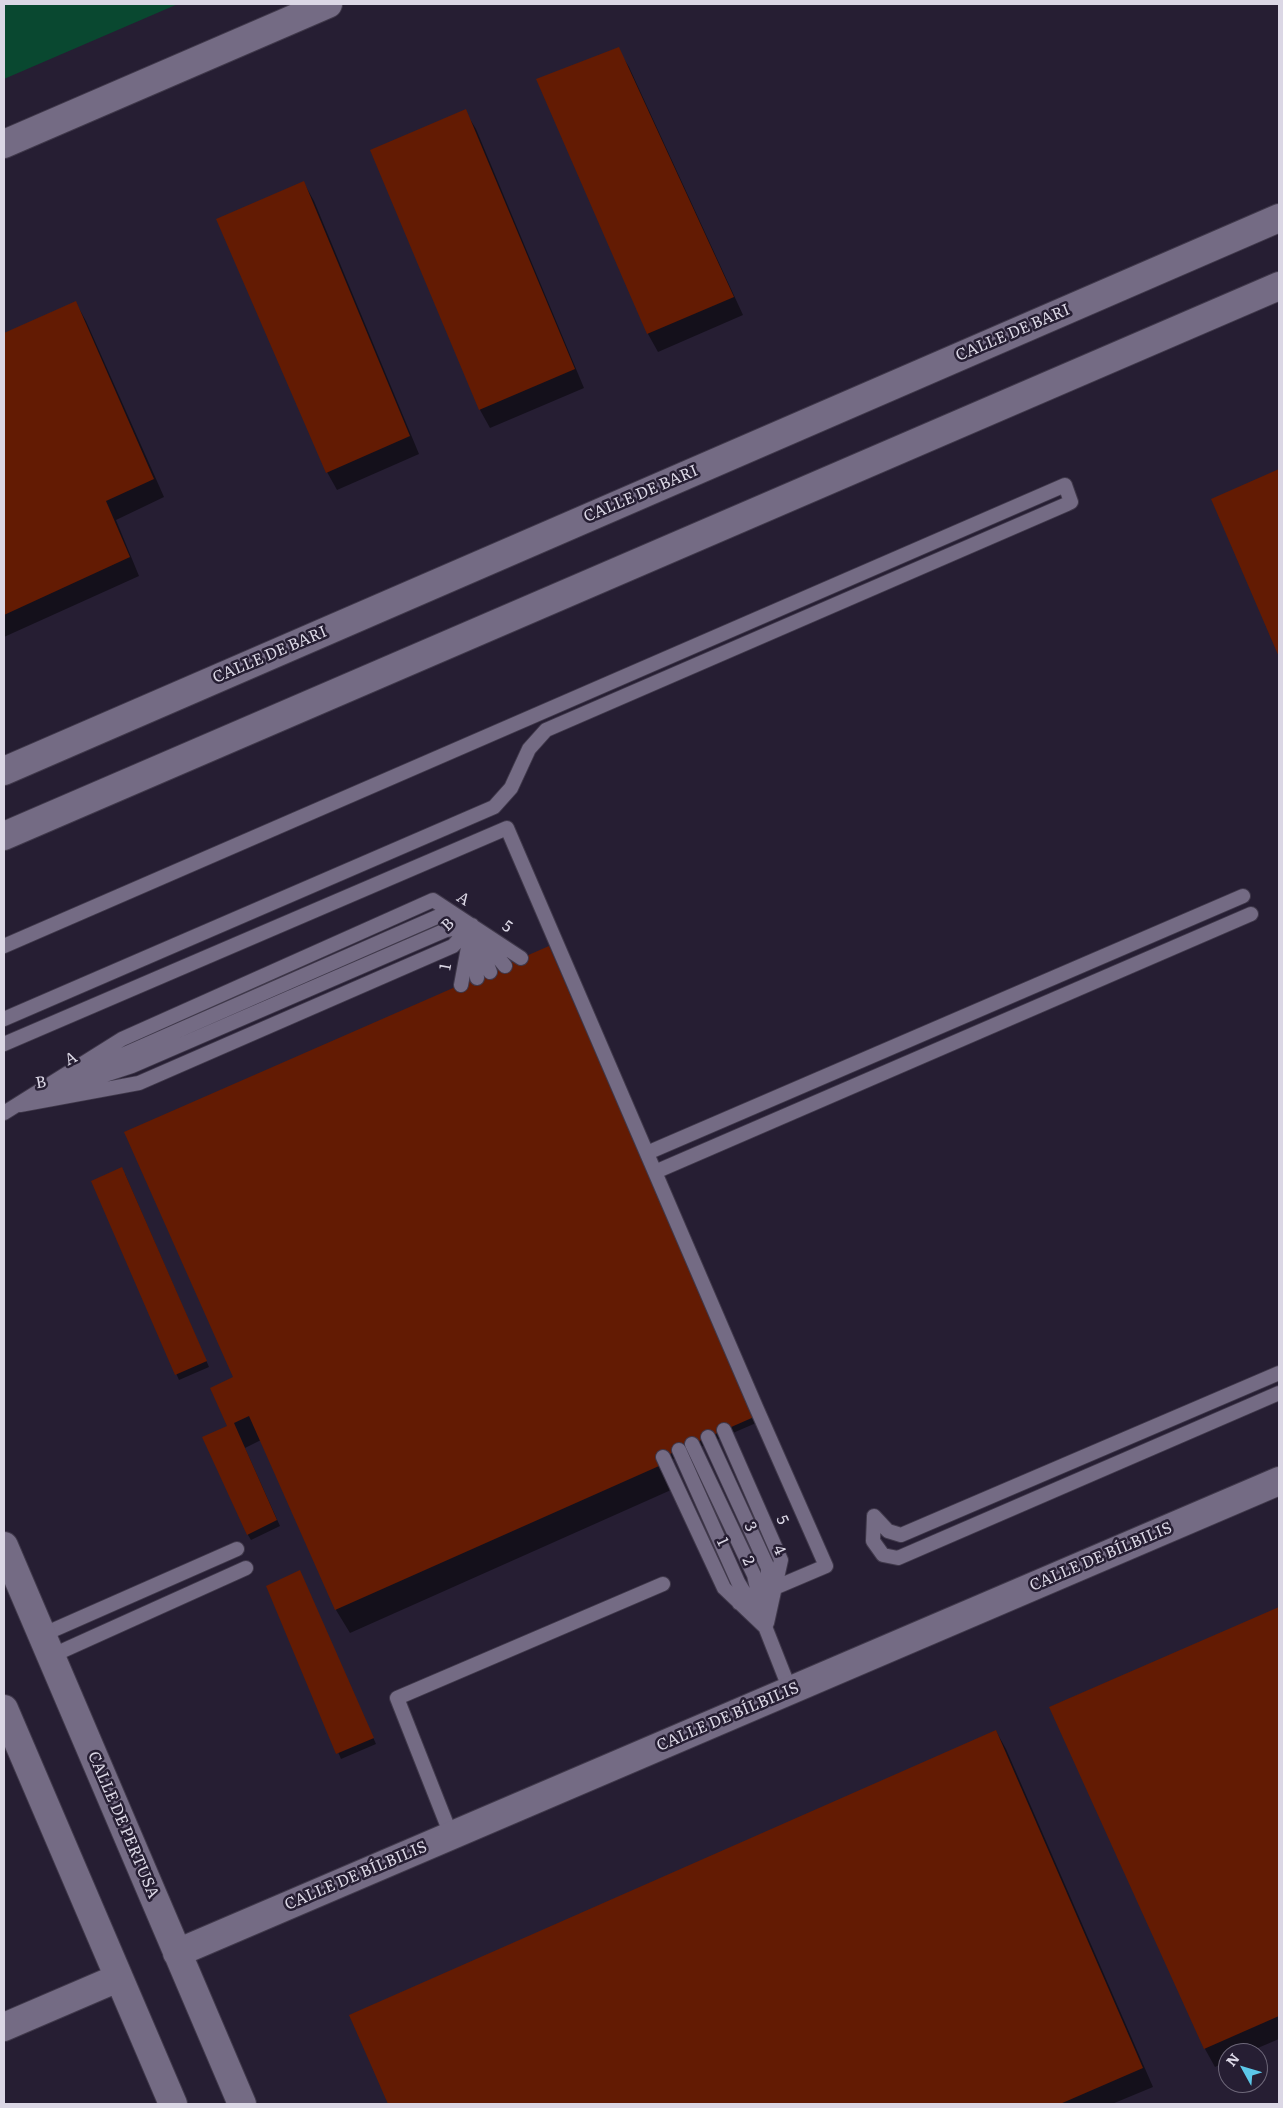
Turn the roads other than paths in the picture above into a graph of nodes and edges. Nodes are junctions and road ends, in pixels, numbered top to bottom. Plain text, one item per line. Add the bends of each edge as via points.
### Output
1 (328, 4) edge
2 (4, 144) edge
3 (1279, 218) edge
4 (1279, 286) edge
5 (4, 771) edge
6 (4, 836) edge
7 (1243, 896) dead end
8 (1251, 914) dead end
9 (472, 925) junction
10 (4, 946) edge
11 (521, 958) dead end
12 (505, 966) dead end
13 (490, 972) dead end
14 (477, 978) dead end
15 (461, 985) dead end
16 (4, 1019) edge
17 (4, 1044) edge
18 (7, 1109) edge
19 (647, 1153) junction
20 (655, 1172) junction
21 (1279, 1373) edge
22 (1279, 1393) edge
23 (724, 1430) dead end
24 (708, 1437) dead end
25 (686, 1447) dead end
26 (663, 1457) dead end
27 (1279, 1481) edge
28 (4, 1546) edge
29 (237, 1548) dead end
30 (246, 1568) dead end
31 (663, 1584) dead end
32 (758, 1595) junction
33 (766, 1629) junction
34 (46, 1646) junction
35 (790, 1690) junction
36 (4, 1709) edge
37 (451, 1835) junction
38 (177, 1953) junction
39 (118, 1978) junction
40 (4, 2027) edge
41 (173, 2104) edge
42 (242, 2104) edge

1 - 2 street
3 - 5 street, CALLE DE BARI
4 - 6 street
7 - 19 lane
8 - 20 lane
9 - 11 lane, 5
9 - 12 lane
9 - 13 lane
9 - 14 lane
9 - 15 lane, 1
9 - 18 lane, B via 446,930 132,1066
9 - 18 lane, B via 453,946 139,1083
9 - 18 lane, A via 433,900 122,1038
10 - 16 lane via 1065,485 1071,502 546,730 529,749 511,788 494,807
17 - 19 lane via 507,828
19 - 20 lane
20 - 32 lane via 826,1566
21 - 22 lane via 901,1535 888,1531 874,1516 873,1541 884,1555 898,1558
23 - 32 lane, 5 via 781,1560
24 - 32 lane, 4 via 768,1568
25 - 32 lane, 2 via 738,1582
26 - 32 lane, 1 via 724,1588
27 - 35 street, CALLE DE BÍLBILIS
28 - 34 street, CALLE DE PERTUSA
29 - 34 lane
30 - 34 lane
31 - 37 lane via 397,1698
32 - 33 lane, 1
32 - 33 lane
33 - 35 lane
34 - 38 street, CALLE DE PERTUSA
35 - 37 street, CALLE DE BÍLBILIS
36 - 39 street
37 - 38 street, CALLE DE BÍLBILIS
38 - 42 street, CALLE DE PERTUSA
39 - 40 street
39 - 41 street

